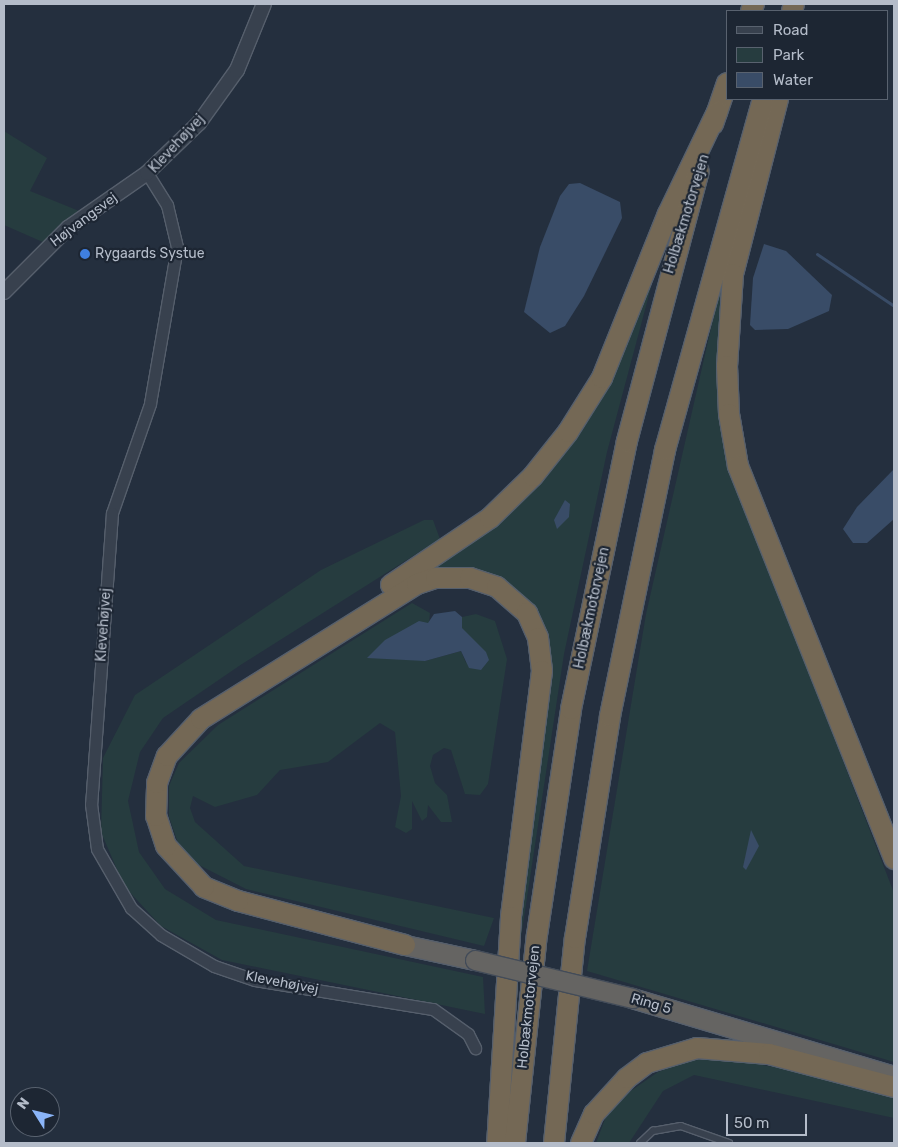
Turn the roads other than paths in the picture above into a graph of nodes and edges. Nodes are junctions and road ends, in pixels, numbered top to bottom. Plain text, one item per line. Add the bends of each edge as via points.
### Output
1 (264, 4) edge
2 (726, 86) edge
3 (762, 100) edge
4 (778, 100) edge
5 (717, 112) junction
6 (147, 173) junction
7 (4, 292) edge
8 (894, 859) edge
9 (405, 945) junction
10 (475, 1048) dead end
11 (894, 1076) edge
12 (894, 1087) edge
13 (498, 1143) edge
14 (515, 1143) edge
15 (554, 1143) edge
16 (581, 1143) edge
17 (640, 1143) edge
18 (729, 1143) edge

1 - 6 street, Klevehøjvej via 236,70 218,98
2 - 5 highway, Holbækmotorvejen
3 - 15 highway via 664,450 618,678 575,938
4 - 8 highway via 733,274 727,366 729,414 738,466
5 - 9 highway via 668,214 602,378 533,476 490,518 442,552 186,714 167,733 149,766 142,800 147,835 164,867 180,886 234,912
5 - 14 highway, Holbækmotorvejen via 669,272 629,432 571,709 537,935
6 - 7 street, Højvangsvej via 68,228
6 - 10 street, Klevehøjvej via 167,205 177,247 150,404 112,513 91,804 97,849 131,908 160,935 214,966 255,980 433,1009 468,1034
9 - 11 highway, Ring 5, bridge via 632,998
9 - 13 highway via 238,901 204,887 166,846 156,816 157,783 167,756 201,719 417,584 436,578 470,578 498,587 518,602 536,632 541,662 511,917
12 - 16 highway via 762,1052 697,1048 647,1063 626,1078 594,1114
17 - 18 lane via 652,1131 681,1126

